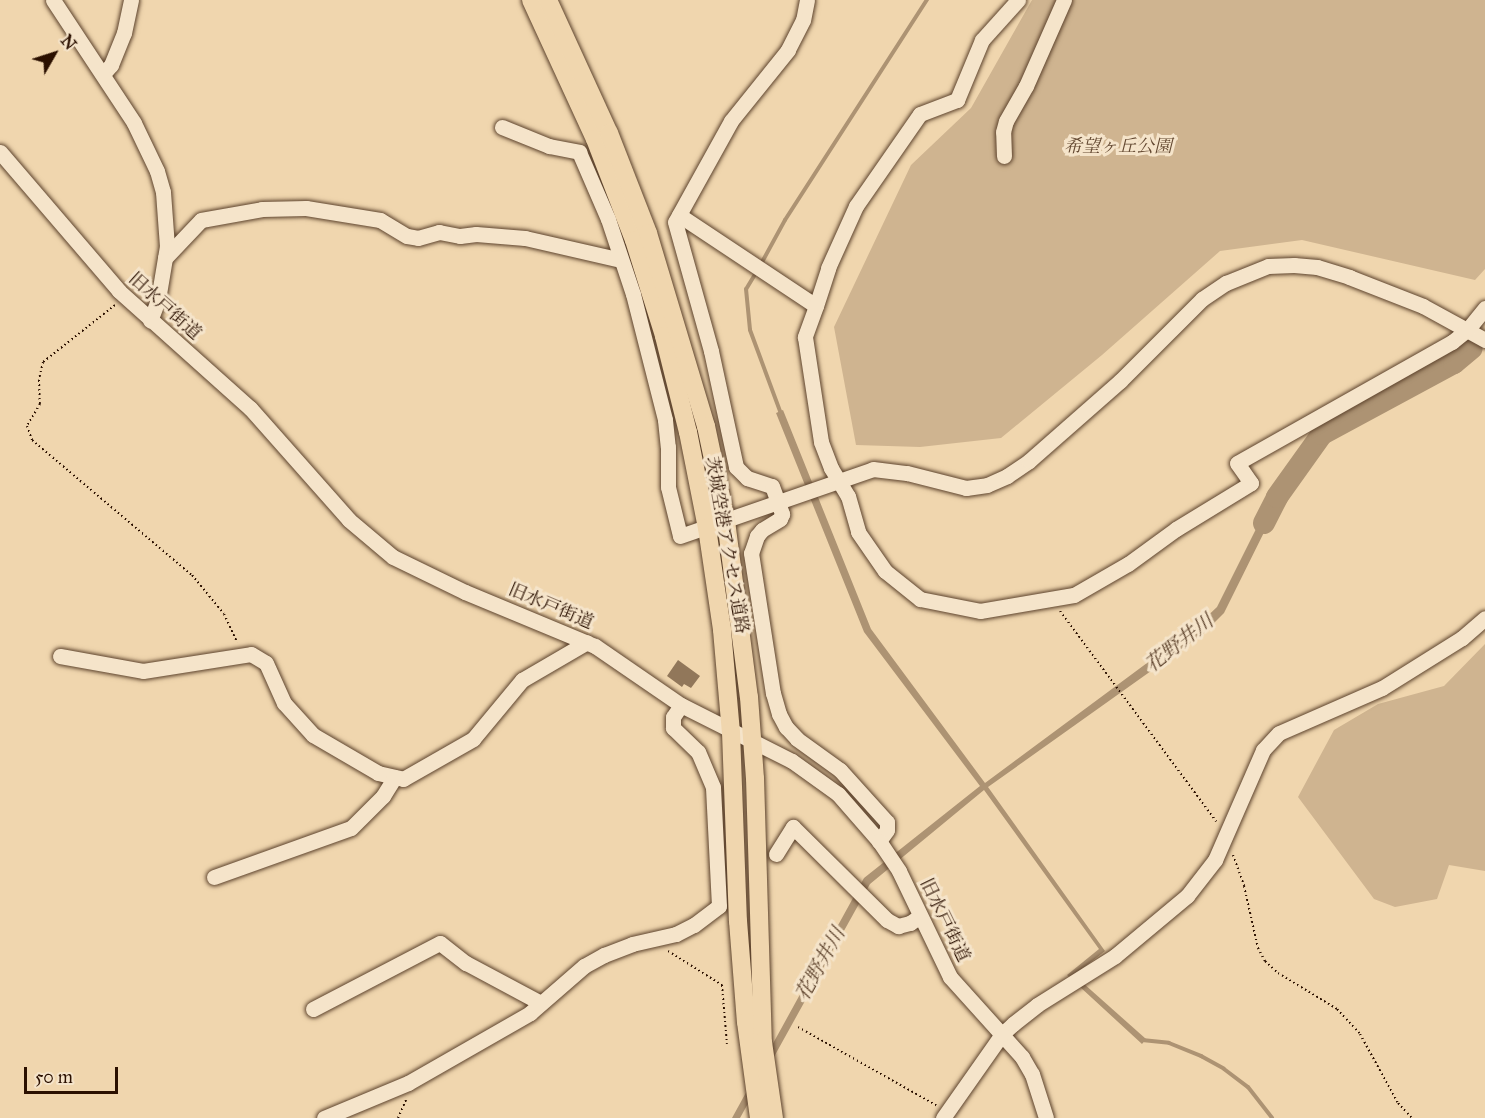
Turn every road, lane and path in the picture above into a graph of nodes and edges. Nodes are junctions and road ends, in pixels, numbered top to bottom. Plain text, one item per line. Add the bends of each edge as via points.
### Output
1 (53, 0) edge
2 (131, 0) edge
3 (531, 0) edge
4 (548, 0) edge
5 (807, 0) edge
6 (1018, 0) edge
7 (1064, 0) edge
8 (103, 74) junction
9 (502, 127) dead end
10 (0, 152) edge
11 (1004, 156) dead end
12 (679, 215) junction
13 (165, 258) junction
14 (621, 260) junction
15 (124, 297) junction
16 (816, 306) junction
17 (1485, 308) edge
18 (150, 321) junction
19 (1468, 329) junction
20 (1485, 340) edge
21 (840, 481) junction
22 (779, 503) junction
23 (726, 521) junction
24 (707, 528) junction
25 (1051, 600) junction
26 (1485, 618) edge
27 (587, 642) junction
28 (244, 655) junction
29 (60, 656) dead end
30 (681, 705) junction
31 (731, 732) junction
32 (752, 741) junction
33 (395, 777) junction
34 (1226, 836) junction
35 (883, 847) junction
36 (776, 854) dead end
37 (214, 877) dead end
38 (920, 916) junction
39 (651, 939) junction
40 (541, 1003) junction
41 (313, 1009) dead end
42 (798, 1027) dead end
43 (1002, 1034) junction
44 (727, 1044) dead end
45 (408, 1083) junction
46 (945, 1115) edge
47 (324, 1118) edge
48 (398, 1118) edge
49 (759, 1118) edge
50 (774, 1118) edge
51 (1046, 1118) edge
52 (1412, 1118) edge

1 - 8 street
2 - 8 street via 124,33 111,65
3 - 24 main road, 茨城空港アクセス道路 via 595,139 634,240 664,336
4 - 23 main road, 茨城空港アクセス道路 via 609,133 648,233 706,426
5 - 12 street via 803,20 788,50 731,121
6 - 16 street via 982,40 957,100 920,114 856,206
7 - 11 street via 1006,121
8 - 13 street via 134,123 157,171 166,213
9 - 14 street via 549,146 579,152
10 - 15 street, 旧水戸街道
12 - 16 street
12 - 22 street via 675,222 711,351 736,467 747,478 772,486
13 - 14 street via 201,220 262,208 306,208 380,220 418,238 439,232 525,238
13 - 18 street via 159,300
14 - 24 street via 665,420 668,488 676,525 680,536
15 - 18 street, 旧水戸街道
15 - 28 path via 43,362 40,404 27,426 32,440 192,575 224,614
16 - 21 street via 805,337 809,371 821,442
17 - 19 street
18 - 27 street, 旧水戸街道 via 250,408 349,520 393,557 465,592
19 - 20 street
19 - 21 street via 1417,303 1349,277 1317,267 1268,266 1226,283 1202,299 1113,388 1007,476 987,485 966,488 873,469
19 - 25 street via 1443,348 1237,462 1251,483 1128,564 1074,595
21 - 22 street
21 - 25 street via 858,532 885,571 920,599 980,611
22 - 23 street
22 - 35 street via 780,519 762,530 751,553 776,703 786,727 797,739 840,770 888,822
23 - 24 street
23 - 32 main road, 茨城空港アクセス道路 via 745,652
24 - 31 main road, 茨城空港アクセス道路
25 - 34 path
26 - 34 street via 1462,638 1382,688 1279,733 1263,750
27 - 30 street, 旧水戸街道
27 - 33 street via 522,680 472,739 404,779
28 - 29 street via 142,671
28 - 33 street via 251,654 266,663 284,703 314,735 378,773
30 - 31 street, 旧水戸街道
30 - 39 street via 673,717 673,728 698,752 713,787 719,906 694,925
31 - 32 street, 旧水戸街道
31 - 49 main road, 茨城空港アクセス道路 via 746,1022
32 - 35 street, 旧水戸街道 via 792,761 831,789
32 - 50 main road, 茨城空港アクセス道路 via 763,1042
33 - 37 street via 383,796 351,828
34 - 43 street via 1215,860 1187,896 1115,956 1037,1005
34 - 52 path via 1265,961 1337,1009 1360,1034 1398,1102
35 - 38 street, 旧水戸街道 via 899,870
36 - 38 street via 793,827 887,920 898,926
38 - 43 street, 旧水戸街道 via 950,976
39 - 40 street via 584,966
39 - 44 path via 722,985
40 - 41 street via 466,963 440,943
40 - 45 street via 530,1014
42 - 46 path
43 - 46 street
43 - 51 street, 旧水戸街道 via 1032,1074
45 - 47 street
45 - 48 path via 407,1101

